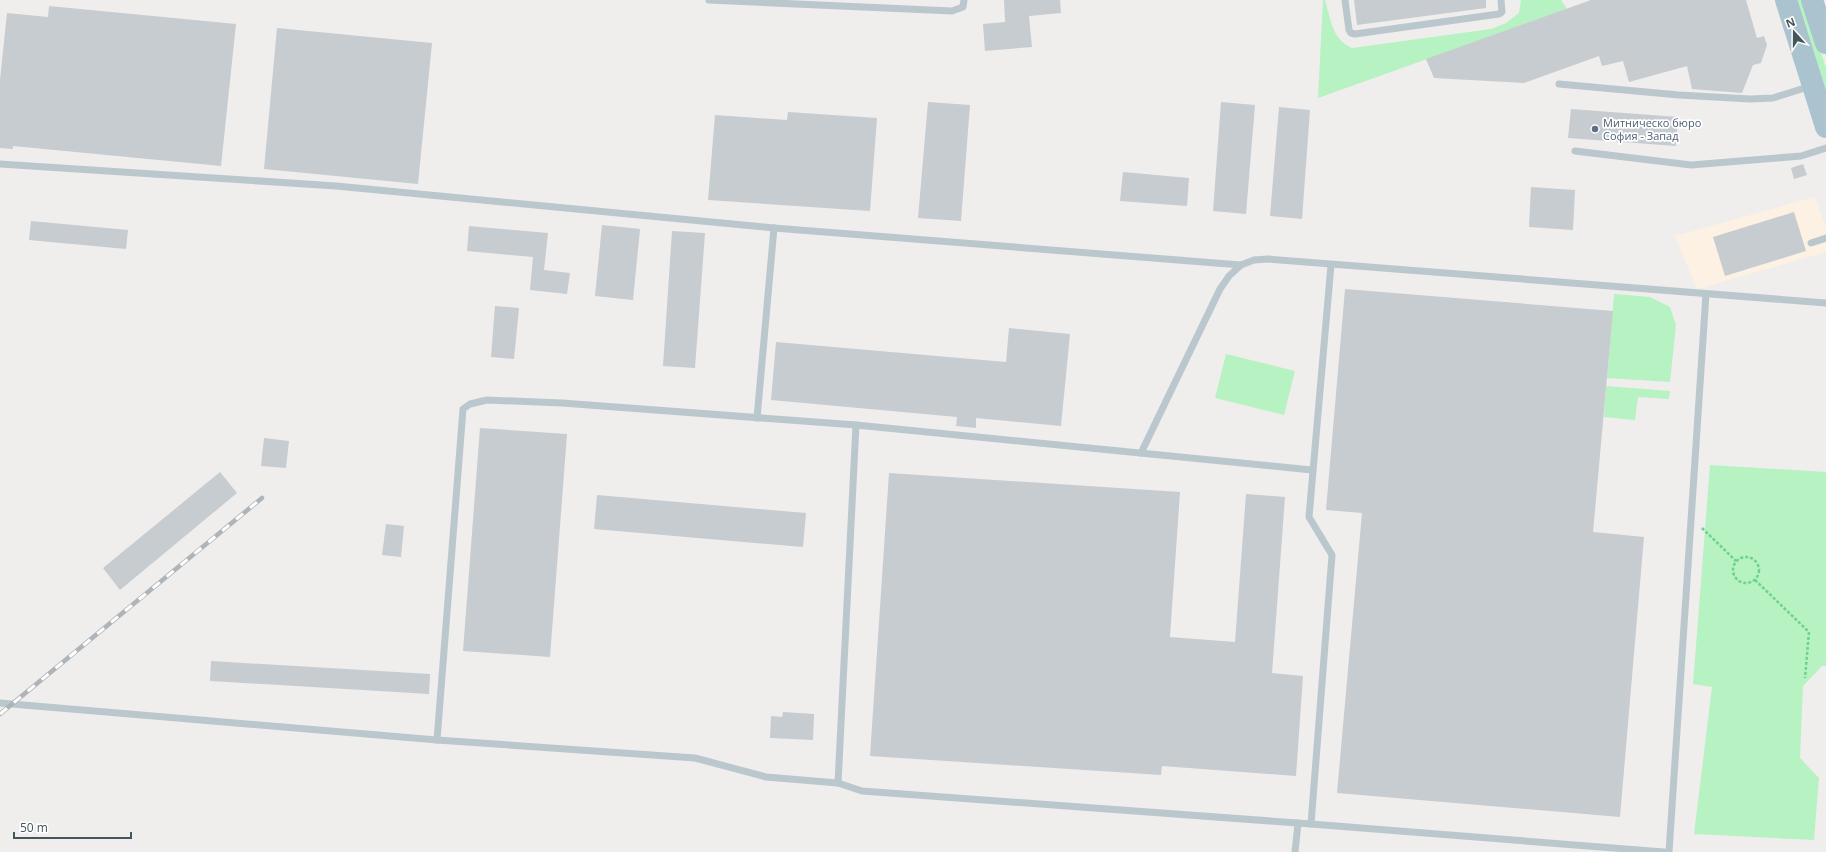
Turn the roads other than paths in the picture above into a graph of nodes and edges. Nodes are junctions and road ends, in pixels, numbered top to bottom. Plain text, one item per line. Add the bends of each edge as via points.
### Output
1 (709, 0) edge
2 (964, 0) edge
3 (1345, 0) edge
4 (1502, 0) edge
5 (1786, 0) edge
6 (1812, 0) edge
7 (834, 3) edge
8 (1826, 43) edge
9 (1559, 84) dead end
10 (1812, 86) junction
11 (1826, 127) edge
12 (1826, 148) edge
13 (1575, 152) dead end
14 (0, 164) edge
15 (774, 228) junction
16 (1826, 238) edge
17 (1811, 243) dead end
18 (1241, 264) junction
19 (1331, 265) junction
20 (1706, 294) junction
21 (1826, 303) edge
22 (757, 418) junction
23 (856, 425) junction
24 (1141, 453) junction
25 (1312, 470) junction
26 (0, 703) edge
27 (437, 740) junction
28 (838, 783) junction
29 (1298, 823) junction
30 (1311, 824) junction
31 (1295, 852) edge
32 (1664, 852) edge
33 (1669, 852) edge

1 - 7 lane
2 - 7 lane via 963,7 952,11
3 - 4 lane via 1349,30 1355,34 1499,14 1502,12
5 - 10 main road
6 - 8 main road
9 - 10 lane via 1750,99 1773,98
10 - 11 main road
12 - 13 lane via 1801,156 1691,165
14 - 15 lane via 336,186
15 - 18 lane
15 - 22 lane
16 - 17 lane
18 - 19 lane via 1254,260 1268,260
18 - 24 lane via 1220,289
19 - 20 lane
19 - 25 lane
20 - 21 lane
20 - 33 lane
22 - 23 lane
22 - 27 lane via 511,400 487,400 470,404 463,409
23 - 24 lane
23 - 28 lane
24 - 25 lane
25 - 30 lane via 1309,517 1332,555
26 - 27 lane
27 - 28 lane via 695,758 766,777
28 - 29 lane via 862,791
29 - 30 lane
29 - 31 lane
30 - 32 lane

